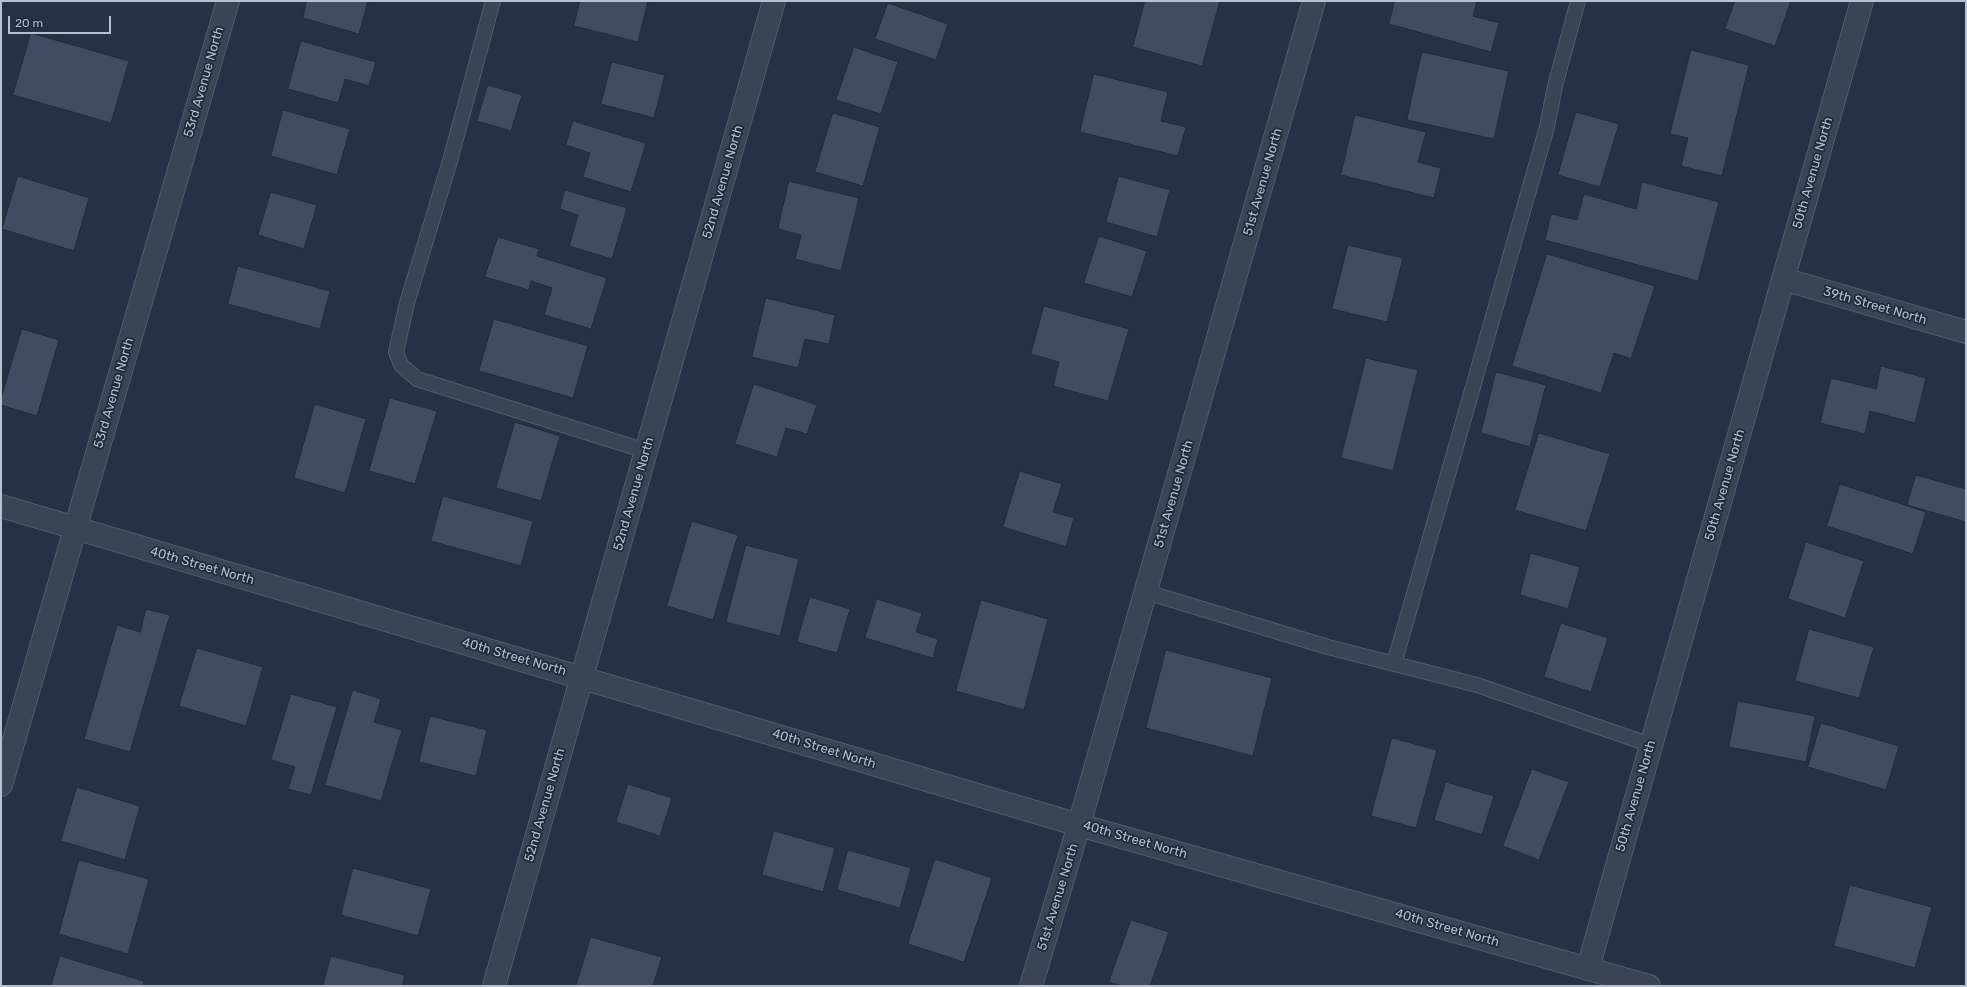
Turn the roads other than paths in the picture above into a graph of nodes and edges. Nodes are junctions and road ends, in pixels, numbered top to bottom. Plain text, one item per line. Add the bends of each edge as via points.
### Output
1 (228, 1) edge
2 (493, 1) edge
3 (774, 1) edge
4 (1314, 1) edge
5 (1578, 1) edge
6 (1862, 1) edge
7 (1783, 279) junction
8 (1966, 332) edge
9 (646, 451) junction
10 (1, 506) edge
11 (75, 529) junction
12 (1146, 592) junction
13 (1394, 664) junction
14 (582, 676) junction
15 (1651, 745) junction
16 (1, 785) edge
17 (1079, 824) junction
18 (1588, 968) junction
19 (494, 986) edge
20 (1031, 986) edge
21 (1649, 986) edge

1 - 11 street, 53rd Avenue North
2 - 9 lane via 450,161 407,303 396,352 401,365 417,379
3 - 9 street, 52nd Avenue North
4 - 12 street, 51st Avenue North
5 - 13 lane via 1555,86 1547,127
6 - 7 street, 50th Avenue North
7 - 8 street, 39th Street North
7 - 15 street, 50th Avenue North
9 - 14 street, 52nd Avenue North
10 - 11 street, 40th Street North
11 - 14 street, 40th Street North
11 - 16 street, 53rd Avenue North
12 - 13 lane via 1328,647
12 - 17 street, 51st Avenue North
13 - 15 lane via 1477,685
14 - 17 street, 40th Street North
14 - 19 street, 52nd Avenue North
15 - 18 street, 50th Avenue North
17 - 18 street, 40th Street North
17 - 20 street, 51st Avenue North
18 - 21 street, 40th Street North

